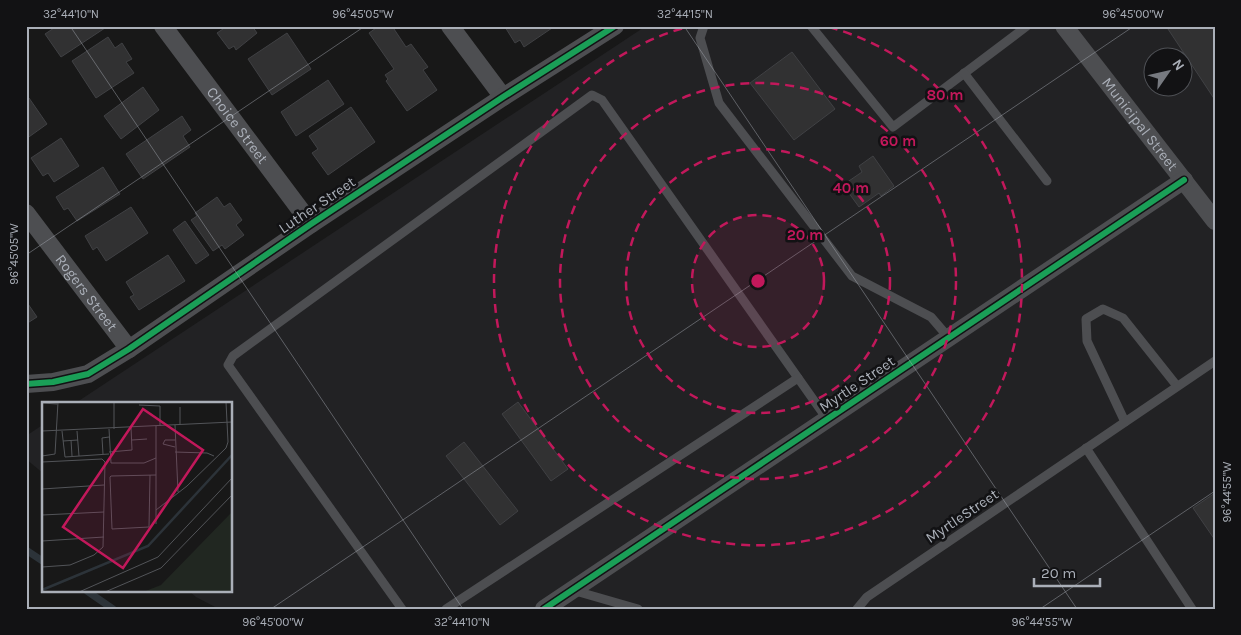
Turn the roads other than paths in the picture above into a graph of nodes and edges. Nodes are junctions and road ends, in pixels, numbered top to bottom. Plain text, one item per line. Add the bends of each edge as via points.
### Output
1 (163, 26) edge
2 (450, 26) edge
3 (615, 26) edge
4 (704, 26) edge
5 (811, 26) edge
6 (1027, 26) edge
7 (1064, 26) edge
8 (964, 73) junction
9 (503, 97) junction
10 (1184, 180) junction
11 (1047, 182) dead end
12 (1211, 210) edge
13 (26, 213) edge
14 (311, 224) junction
15 (949, 338) junction
16 (129, 349) junction
17 (1215, 361) edge
18 (798, 378) junction
19 (26, 384) edge
20 (1177, 386) junction
21 (827, 419) junction
22 (1125, 422) junction
23 (1086, 448) junction
24 (572, 590) junction
25 (402, 609) edge
26 (446, 609) edge
27 (544, 609) edge
28 (638, 609) edge
29 (856, 609) edge
30 (1192, 609) edge

1 - 14 street, Choice Street
2 - 9 street
3 - 9 street, Luther Street
4 - 15 lane via 700,38 719,103 852,276 931,317
5 - 8 lane via 893,127
6 - 8 lane
7 - 10 street, Municipal Street
8 - 11 lane
9 - 14 street, Luther Street
10 - 12 street, Municipal Street
10 - 15 street, Myrtle Street
13 - 16 street, Rogers Street
14 - 16 street, Luther Street
15 - 21 street, Myrtle Street
16 - 19 street, Luther Street via 88,374
17 - 20 lane, MyrtleStreet
18 - 21 lane
18 - 25 lane via 602,100 592,95 233,356 228,365
18 - 26 lane
20 - 22 lane, MyrtleStreet
20 - 22 lane via 1123,318 1103,309 1086,319 1087,341
21 - 24 street, Myrtle Street
22 - 23 lane, MyrtleStreet
23 - 29 lane, MyrtleStreet via 867,597
23 - 30 lane
24 - 27 street, Myrtle Street
24 - 28 lane

